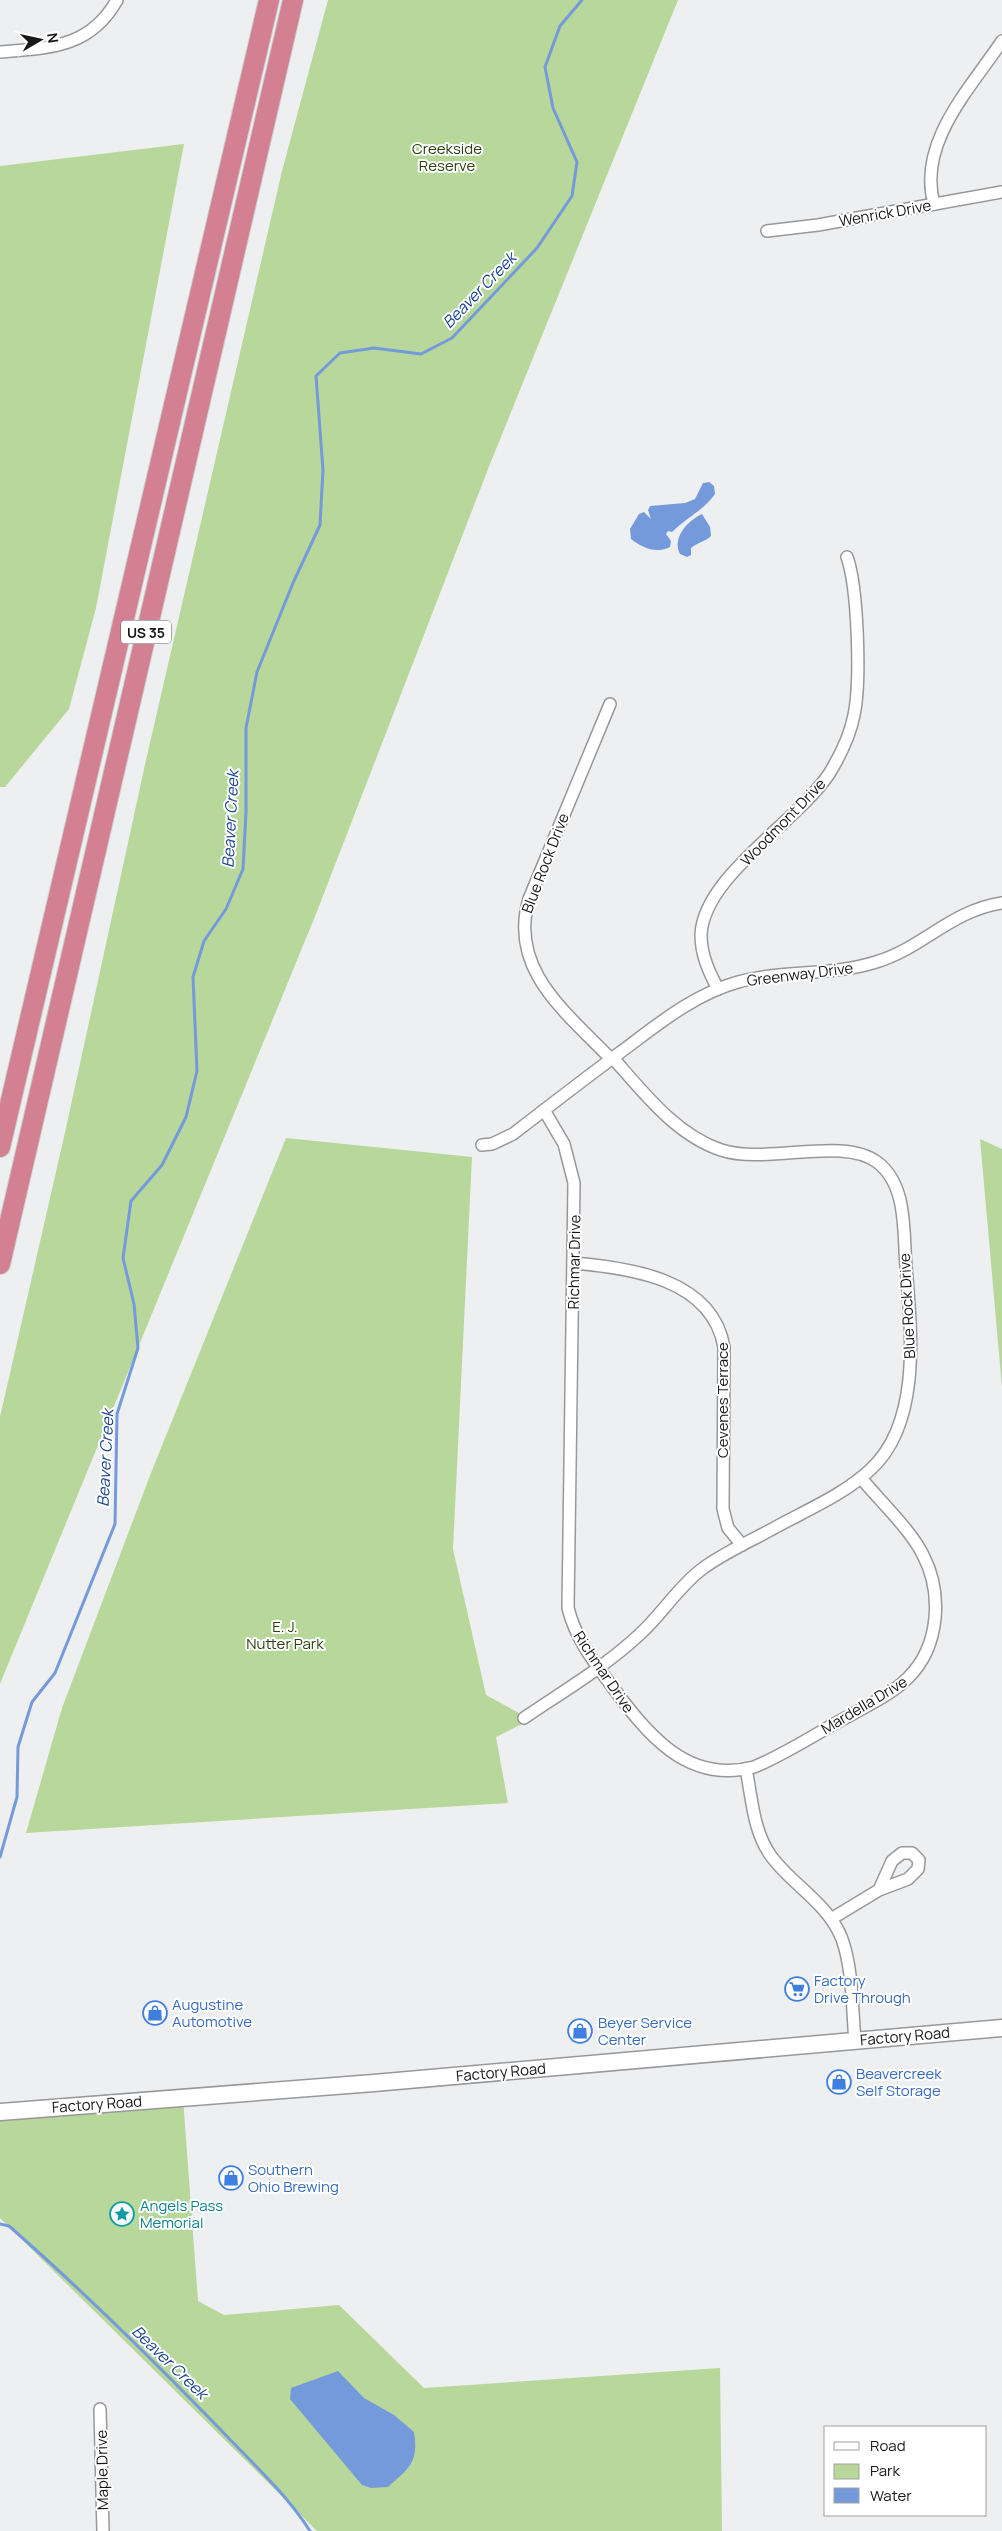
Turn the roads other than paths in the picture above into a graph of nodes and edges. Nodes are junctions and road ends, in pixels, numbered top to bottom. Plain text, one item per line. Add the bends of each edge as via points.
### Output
1 (117, 0) edge
2 (269, 0) edge
3 (294, 0) edge
4 (1002, 41) edge
5 (0, 52) edge
6 (1002, 192) edge
7 (934, 204) junction
8 (767, 231) dead end
9 (847, 557) dead end
10 (610, 704) dead end
11 (1002, 903) edge
12 (718, 989) junction
13 (612, 1058) junction
14 (544, 1110) junction
15 (482, 1145) dead end
16 (0, 1147) edge
17 (574, 1263) junction
18 (0, 1264) edge
19 (861, 1478) junction
20 (742, 1545) junction
21 (598, 1667) junction
22 (524, 1718) dead end
23 (746, 1769) junction
24 (879, 1890) dead end
25 (831, 1919) junction
26 (1002, 2028) edge
27 (855, 2041) junction
28 (0, 2112) edge
29 (100, 2409) dead end
30 (103, 2531) edge

1 - 5 street via 100,23 75,41 60,46
2 - 16 highway, US 35
3 - 18 highway, US 35
4 - 7 street via 938,140 930,171
6 - 7 street, Wenrick Drive
7 - 8 street, Wenrick Drive
9 - 12 street, Woodmont Drive via 852,572 856,642 856,703 851,728 837,760 818,789 733,873 709,906 702,926 702,946 706,965
10 - 13 street, Blue Rock Drive via 529,899 523,930 527,953 543,986
11 - 12 street, Greenway Drive via 967,912 878,962 848,969 765,976
12 - 13 street, Greenway Drive via 672,1014
13 - 14 street, Greenway Drive
13 - 19 street, Blue Rock Drive via 659,1108 708,1145 747,1156 838,1151 861,1154 876,1162 893,1181 901,1207 911,1331 910,1374 896,1432 878,1462
14 - 15 street, Greenway Drive via 502,1140
14 - 17 street, Richmar Drive via 564,1144 572,1170
17 - 20 street, Cevenes Terrace via 608,1266 654,1277 689,1292 710,1311 719,1326 724,1346 723,1509 728,1528
17 - 21 street, Richmar Drive via 568,1600 575,1629
19 - 20 street, Blue Rock Drive
19 - 23 street, Mardella Drive via 919,1547 928,1565 936,1607 928,1650 918,1668 897,1688
20 - 21 street, Blue Rock Drive via 694,1575 639,1635
21 - 22 street, Blue Rock Drive
21 - 23 street, Richmar Drive via 641,1726 667,1749 703,1766
23 - 25 street via 756,1823 766,1847
24 - 25 street
25 - 27 street via 842,1939 847,1958
26 - 27 street, Factory Road
27 - 28 street, Factory Road
29 - 30 street, Maple Drive

